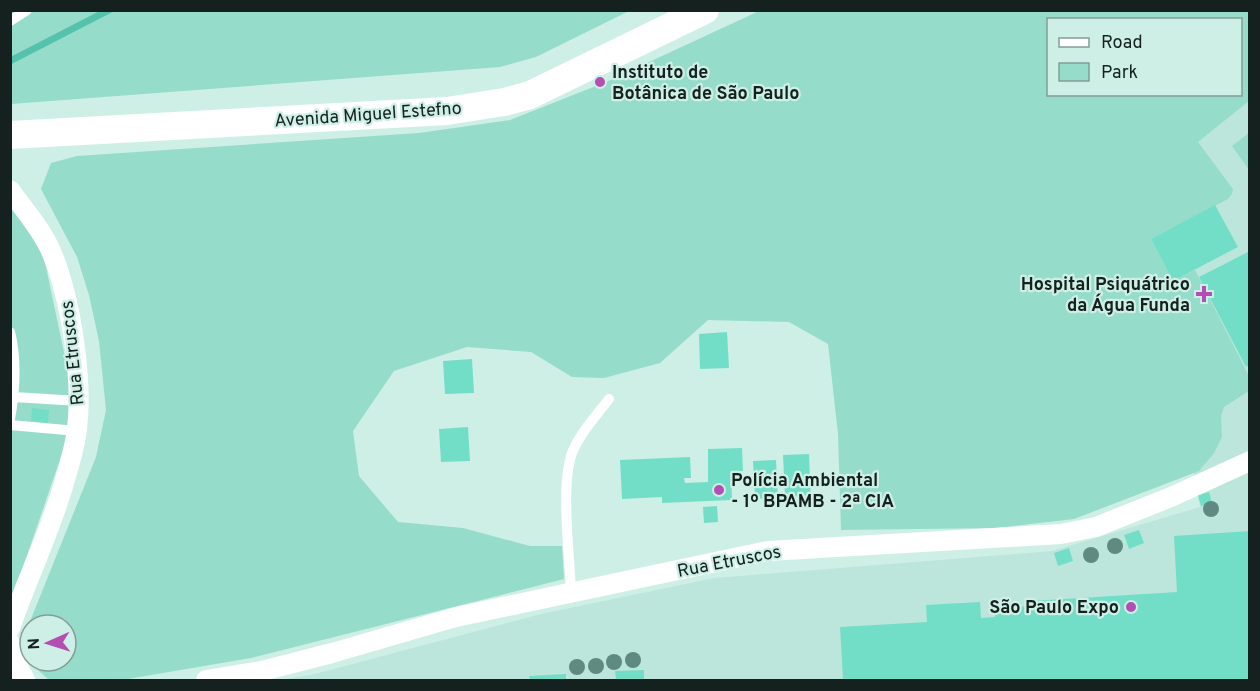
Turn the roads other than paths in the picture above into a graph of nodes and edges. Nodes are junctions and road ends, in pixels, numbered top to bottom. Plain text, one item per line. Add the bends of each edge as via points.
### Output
1 (27, 10) edge
2 (705, 10) edge
3 (10, 21) edge
4 (10, 135) edge
5 (10, 190) edge
6 (10, 332) edge
7 (14, 397) junction
8 (609, 399) dead end
9 (79, 401) junction
10 (10, 419) edge
11 (10, 425) edge
12 (77, 431) junction
13 (1250, 460) edge
14 (571, 593) junction
15 (10, 627) edge
16 (10, 643) edge
17 (25, 681) edge
18 (206, 681) edge

1 - 3 lane
2 - 4 main road, Avenida Miguel Estefno via 561,81 504,102 447,111
5 - 9 street, Rua Etruscos via 50,250 64,291
6 - 7 lane
7 - 9 lane
7 - 10 lane
8 - 14 lane via 582,433 572,454 567,522
9 - 12 street, Rua Etruscos
11 - 12 lane
12 - 15 street, Rua Etruscos via 64,484
13 - 14 street, Rua Etruscos via 1096,527 1062,534 780,550
14 - 18 street, Rua Etruscos via 456,616 333,653
16 - 17 street

